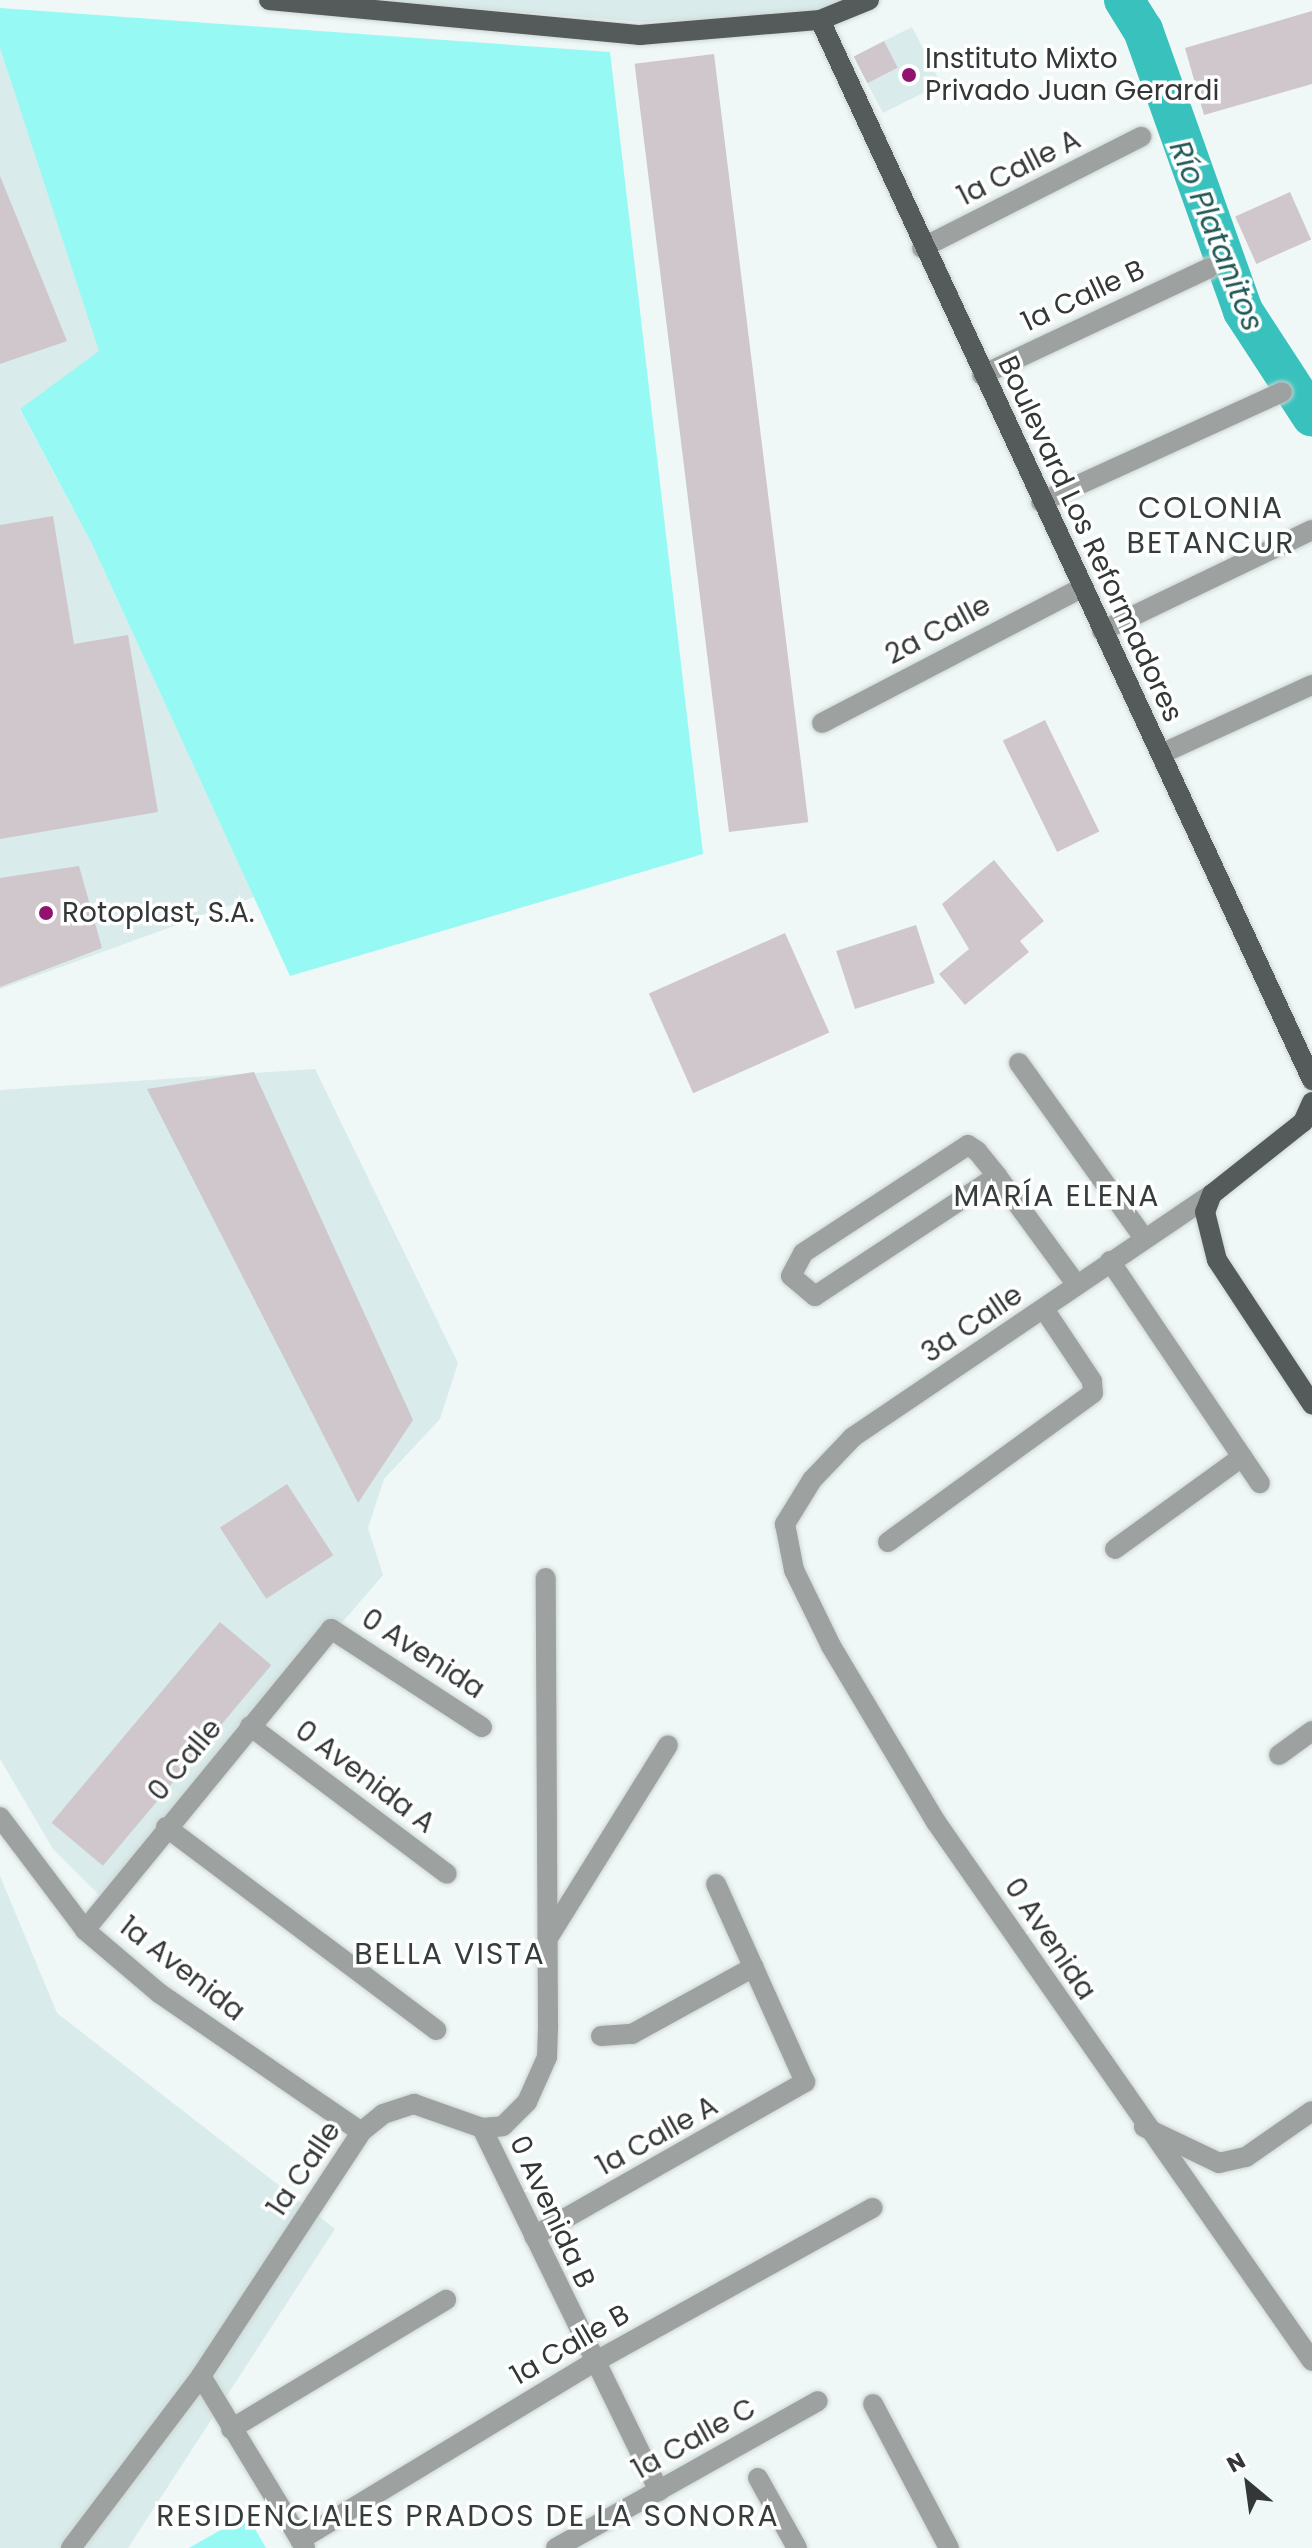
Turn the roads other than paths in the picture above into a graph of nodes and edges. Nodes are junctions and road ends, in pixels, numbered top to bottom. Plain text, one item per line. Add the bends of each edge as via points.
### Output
1 (269, 0) edge
2 (869, 0) edge
3 (820, 20) junction
4 (1141, 137) dead end
5 (922, 248) junction
6 (1209, 268) dead end
7 (982, 375) junction
8 (1282, 392) dead end
9 (1041, 502) junction
10 (1312, 530) edge
11 (1081, 588) junction
12 (1102, 631) junction
13 (1312, 685) edge
14 (822, 723) dead end
15 (1161, 754) junction
16 (1019, 1063) dead end
17 (1312, 1080) edge
18 (1312, 1102) edge
19 (1308, 1120) edge
20 (997, 1176) junction
21 (1212, 1194) junction
22 (1144, 1238) junction
23 (1110, 1261) junction
24 (1076, 1284) junction
25 (1044, 1309) junction
26 (1312, 1404) edge
27 (1242, 1457) junction
28 (1260, 1483) dead end
29 (785, 1524) joint
30 (888, 1542) dead end
31 (1115, 1549) dead end
32 (546, 1578) dead end
33 (331, 1629) joint
34 (250, 1726) junction
35 (482, 1727) dead end
36 (1312, 1731) edge
37 (668, 1745) dead end
38 (1279, 1755) dead end
39 (0, 1817) edge
40 (166, 1827) junction
41 (447, 1874) dead end
42 (716, 1884) dead end
43 (85, 1930) junction
44 (547, 1940) junction
45 (754, 1967) junction
46 (436, 2030) dead end
47 (601, 2036) dead end
48 (1312, 2111) edge
49 (1144, 2127) junction
50 (482, 2128) junction
51 (361, 2132) junction
52 (873, 2208) dead end
53 (534, 2236) junction
54 (446, 2300) dead end
55 (1312, 2361) edge
56 (591, 2364) junction
57 (201, 2376) junction
58 (818, 2401) dead end
59 (873, 2404) dead end
60 (231, 2429) junction
61 (758, 2478) dead end
62 (659, 2491) junction
63 (303, 2544) edge
64 (71, 2548) edge
65 (556, 2548) edge
66 (797, 2548) edge
67 (949, 2548) edge

1 - 3 main road via 640,35
2 - 3 main road
3 - 5 main road, Boulevard Los Reformadores
4 - 5 street, 1a Calle A
5 - 7 main road, Boulevard Los Reformadores
6 - 7 street, 1a Calle B
7 - 9 main road, Boulevard Los Reformadores
8 - 9 street
9 - 11 main road, Boulevard Los Reformadores
10 - 12 street
11 - 12 main road, Boulevard Los Reformadores
11 - 14 street, 2a Calle
12 - 15 main road, Boulevard Los Reformadores
13 - 15 street
15 - 17 main road, Boulevard Los Reformadores
16 - 22 street
18 - 19 main road
19 - 21 main road
20 - 20 street via 815,1296 791,1276 803,1253 958,1149 977,1151
20 - 24 street
21 - 22 street, 3a Calle
21 - 26 main road via 1206,1232 1217,1260
22 - 23 street, 3a Calle
23 - 24 street, 3a Calle
23 - 27 street
24 - 25 street, 3a Calle
25 - 29 street, 3a Calle via 853,1437 812,1480
25 - 30 street via 1092,1381 1093,1393
27 - 28 street
27 - 31 street
29 - 49 street, 0 Avenida via 794,1570 831,1646 936,1822
32 - 44 street
33 - 34 street, 0 Calle
33 - 35 street, 0 Avenida
34 - 40 street, 0 Calle
34 - 41 street, 0 Avenida A
36 - 38 street
37 - 44 street
39 - 43 street, 1a Avenida
40 - 43 street, 0 Calle
40 - 46 street
42 - 45 street
43 - 51 street, 1a Avenida via 159,1993
44 - 50 street via 547,2057 516,2116
45 - 47 street via 632,2034
45 - 53 street, 1a Calle A via 805,2082
48 - 49 street via 1246,2157 1219,2163
49 - 55 street, 0 Avenida
50 - 51 street, 1a Calle via 414,2104 383,2114
50 - 53 street, 0 Avenida B
51 - 57 street, 1a Calle
52 - 56 street, 1a Calle B
53 - 56 street, 0 Avenida B
54 - 60 street
56 - 62 street, 0 Avenida B
56 - 63 street, 1a Calle B
57 - 60 street
57 - 64 street, 1a Calle
58 - 62 street, 1a Calle C
59 - 67 street
60 - 63 street
61 - 66 street
62 - 65 street, 1a Calle C

